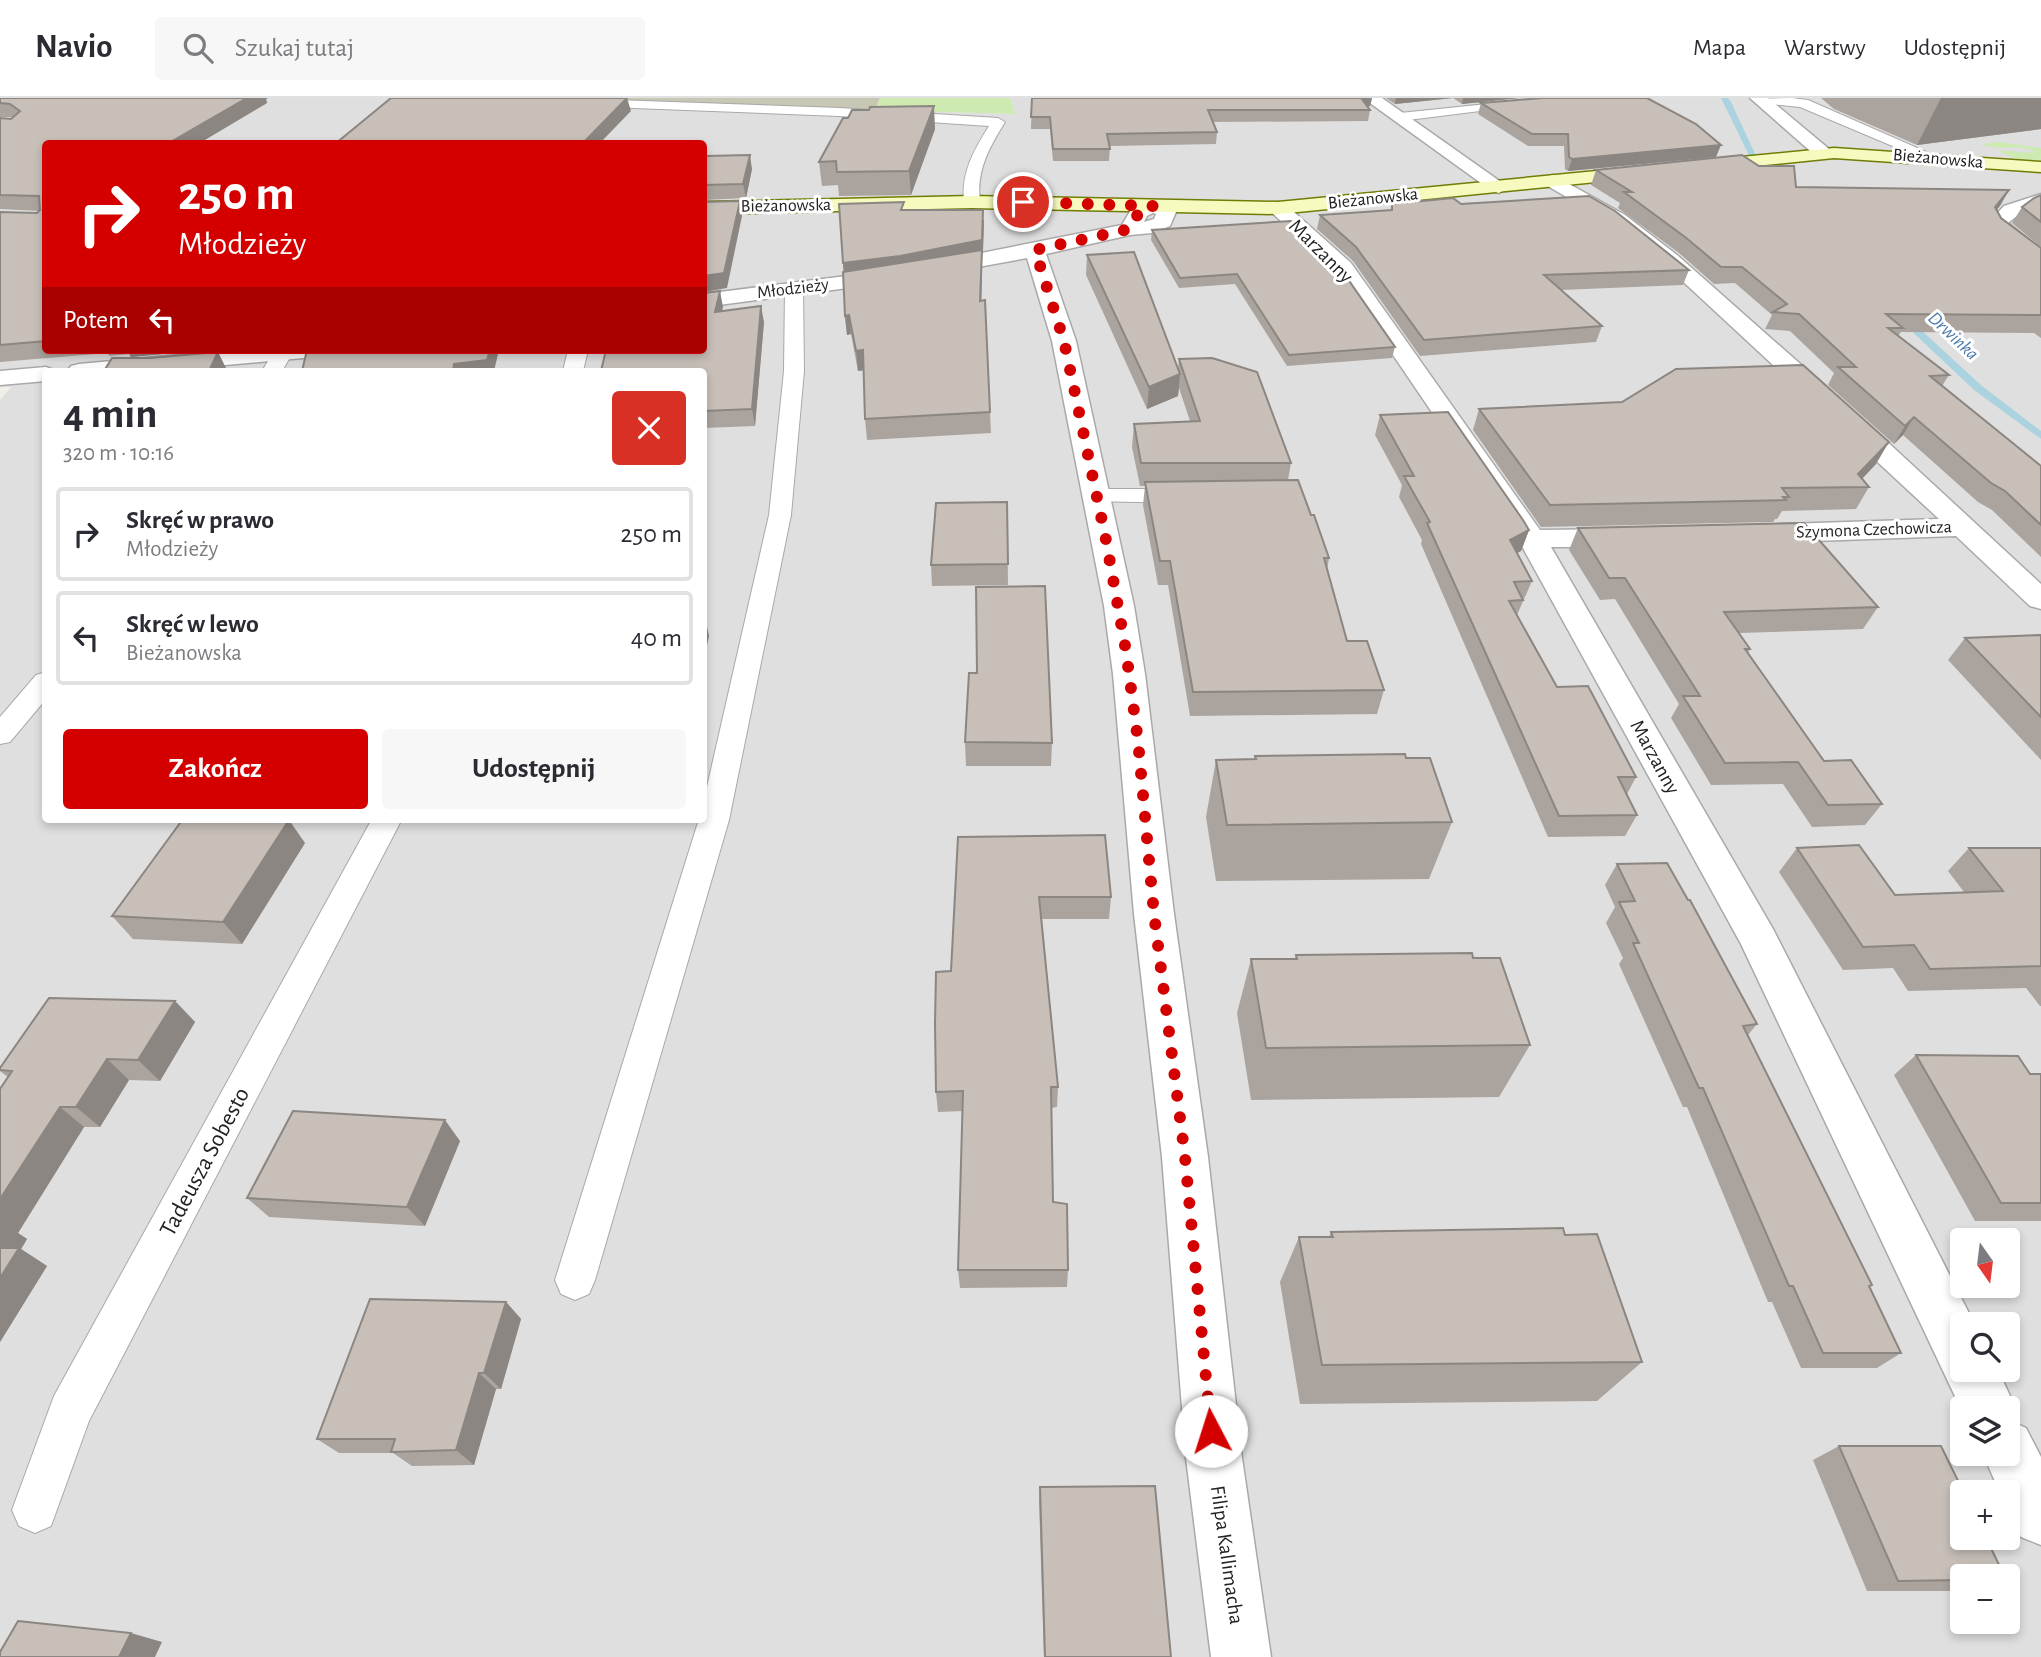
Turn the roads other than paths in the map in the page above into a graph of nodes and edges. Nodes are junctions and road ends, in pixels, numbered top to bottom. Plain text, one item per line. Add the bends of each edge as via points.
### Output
1 (1371, 98) edge
2 (1600, 98) edge
3 (1759, 99) edge
4 (572, 103) edge
5 (981, 105) dead end
6 (999, 114) junction
7 (1400, 117) junction
8 (1823, 153) junction
9 (1933, 158) junction
10 (2041, 167) edge
11 (1553, 181) junction
12 (1499, 187) junction
13 (2041, 200) edge
14 (972, 202) junction
15 (1154, 206) junction
16 (707, 208) edge
17 (1278, 208) junction
18 (1035, 250) junction
19 (2041, 260) edge
20 (794, 289) junction
21 (707, 301) edge
22 (302, 354) edge
23 (277, 362) edge
24 (145, 368) edge
25 (42, 374) edge
26 (0, 378) edge
27 (1097, 496) junction
28 (1206, 496) edge
29 (1963, 527) junction
30 (1729, 535) edge
31 (1648, 538) edge
32 (1532, 539) junction
33 (2041, 600) edge
34 (42, 686) edge
35 (0, 735) edge
36 (385, 823) edge
37 (575, 1280) dead end
38 (1950, 1329) edge
39 (2016, 1466) edge
40 (35, 1510) dead end
41 (2041, 1517) edge
42 (1241, 1657) edge

1 - 7 street
2 - 7 lane
3 - 8 street
3 - 9 lane via 1802,103
4 - 6 lane
5 - 6 lane via 986,115
6 - 14 lane via 977,157 970,186
7 - 12 street
8 - 9 street, Bieżanowska
8 - 11 street, Bieżanowska
9 - 10 street, Bieżanowska
11 - 12 street, Bieżanowska
11 - 29 street, Szymona Czechowicza via 1618,219 1670,259
12 - 17 street, Bieżanowska
13 - 19 street via 2005,213 1998,223
14 - 15 street, Bieżanowska
14 - 16 street, Bieżanowska
15 - 17 street, Bieżanowska
15 - 18 street, Młodzieży via 1166,212 1163,222 1152,227
17 - 32 street, Marzanny via 1344,267
18 - 20 street, Młodzieży
18 - 27 street, Filipa Kallimacha via 1064,341
20 - 21 street, Młodzieży
20 - 37 lane via 794,372 780,515 717,807
22 - 23 street
23 - 24 street
25 - 26 street
27 - 28 lane
27 - 42 street, Filipa Kallimacha via 1119,606 1138,741 1214,1458
29 - 30 street, Szymona Czechowicza
29 - 33 street, Szymona Czechowicza
31 - 32 street
32 - 38 street, Marzanny via 1759,940
34 - 35 lane
36 - 40 lane, Tadeusza Sobesto via 70,1412
39 - 41 street

